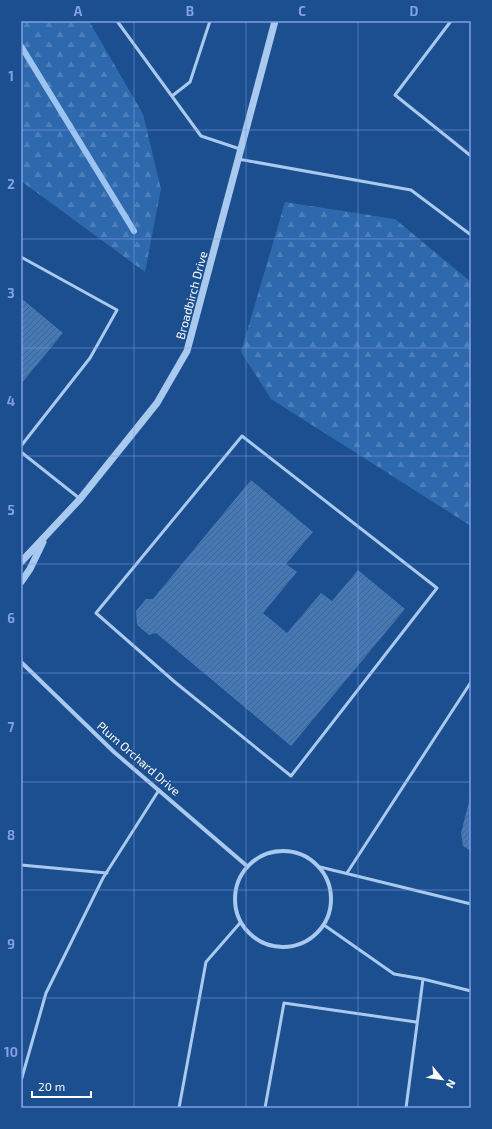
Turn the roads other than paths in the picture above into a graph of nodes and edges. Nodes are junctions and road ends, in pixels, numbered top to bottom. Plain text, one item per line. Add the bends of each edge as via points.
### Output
1 (117, 21) edge
2 (210, 21) edge
3 (275, 21) edge
4 (451, 21) edge
5 (172, 96) junction
6 (241, 149) junction
7 (471, 156) edge
8 (238, 159) junction
9 (471, 235) edge
10 (21, 257) edge
11 (21, 446) edge
12 (21, 452) edge
13 (80, 499) junction
14 (47, 534) junction
15 (21, 562) edge
16 (21, 582) edge
17 (21, 662) edge
18 (471, 682) edge
19 (176, 683) joint
20 (160, 790) junction
21 (21, 865) edge
22 (247, 866) junction
23 (320, 867) junction
24 (107, 873) junction
25 (347, 873) junction
26 (471, 904) edge
27 (240, 922) junction
28 (324, 926) junction
29 (423, 979) junction
30 (471, 991) edge
31 (416, 1022) junction
32 (21, 1108) edge
33 (179, 1108) edge
34 (265, 1108) edge
35 (406, 1108) edge

1 - 5 lane
2 - 5 lane via 190,82
3 - 6 street, Broadbirch Drive
4 - 7 lane via 395,95
5 - 6 lane via 201,136
6 - 8 street, Broadbirch Drive
8 - 9 lane via 412,190
8 - 13 street, Broadbirch Drive via 187,351 157,403
10 - 11 lane via 117,310 90,358
12 - 13 lane
13 - 14 street, Broadbirch Drive
14 - 15 street, Broadbirch Drive
14 - 16 street, Broadbirch Drive
17 - 20 street, Plum Orchard Drive via 114,752
18 - 25 lane
19 - 19 lane via 291,776 437,588 242,436 96,613
20 - 22 street, Plum Orchard Drive
20 - 24 lane
21 - 24 lane
22 - 23 street via 260,856 276,851 292,851 307,857
22 - 27 street via 237,884 235,903
23 - 25 lane
23 - 28 street via 328,880 332,896 331,911
24 - 32 lane via 46,993 22,1081
25 - 26 lane
27 - 28 street via 253,938 271,947 292,948 310,940
27 - 33 lane via 206,962
28 - 29 lane via 394,974
29 - 30 lane
29 - 31 lane
31 - 34 lane via 284,1003
31 - 35 lane

